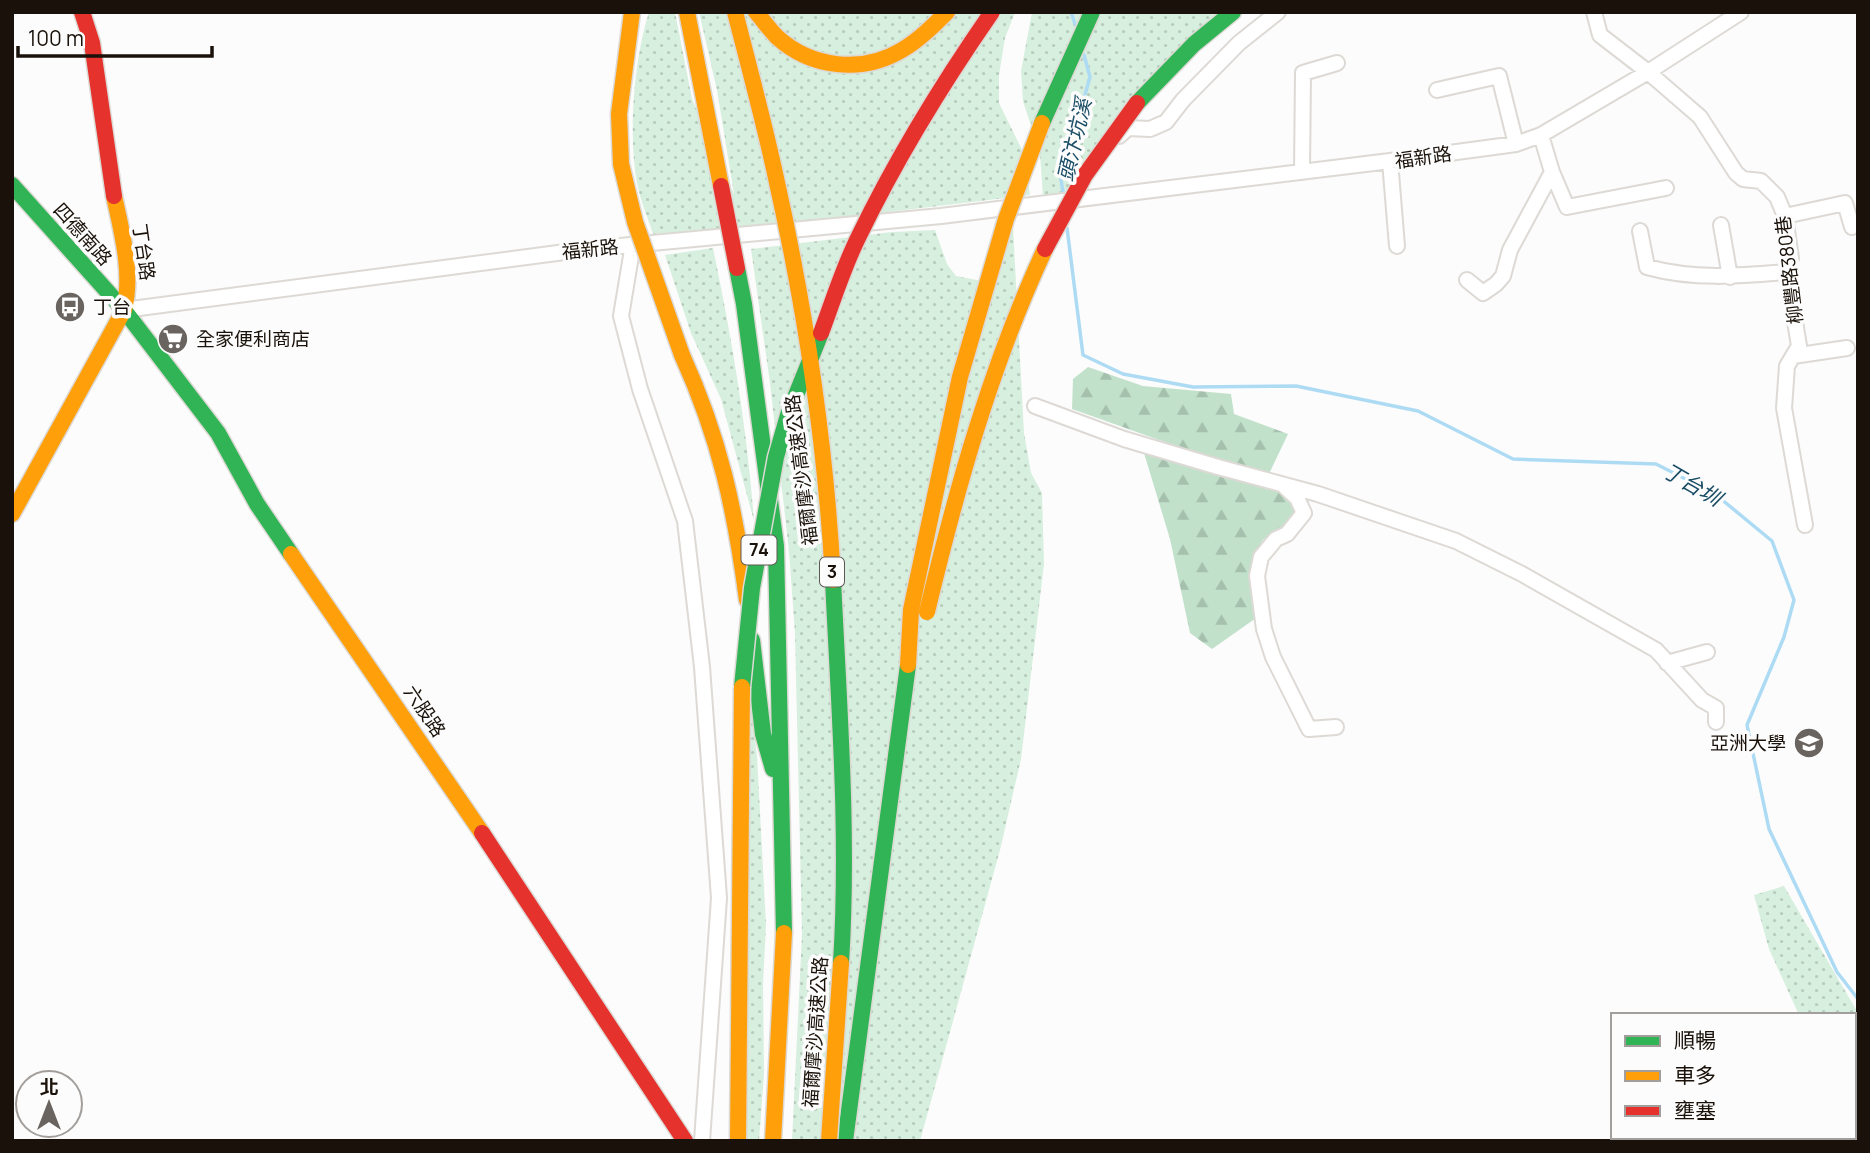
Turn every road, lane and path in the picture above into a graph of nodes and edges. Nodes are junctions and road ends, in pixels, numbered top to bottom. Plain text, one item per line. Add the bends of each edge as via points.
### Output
1 (82, 12) edge
2 (632, 12) edge
3 (687, 12) edge
4 (735, 12) edge
5 (756, 12) edge
6 (947, 12) edge
7 (992, 12) edge
8 (1092, 12) edge
9 (1233, 12) edge
10 (1278, 12) edge
11 (1594, 12) edge
12 (1741, 12) edge
13 (1337, 63) dead end
14 (1648, 72) junction
15 (1437, 90) dead end
16 (1541, 135) junction
17 (1516, 144) junction
18 (1390, 161) junction
19 (1301, 172) junction
20 (1552, 172) junction
21 (12, 185) edge
22 (1666, 188) dead end
23 (1070, 199) junction
24 (1785, 216) junction
25 (1721, 225) dead end
26 (1852, 227) dead end
27 (1640, 231) dead end
28 (633, 244) junction
29 (1397, 246) dead end
30 (1787, 272) junction
31 (1730, 277) junction
32 (1467, 280) dead end
33 (124, 310) junction
34 (1847, 348) dead end
35 (1793, 356) junction
36 (1035, 406) dead end
37 (1282, 485) junction
38 (12, 514) edge
39 (1805, 525) dead end
40 (1707, 652) dead end
41 (1667, 663) junction
42 (908, 665) junction
43 (1716, 722) dead end
44 (1336, 727) dead end
45 (783, 807) junction
46 (685, 1141) edge
47 (702, 1141) edge
48 (738, 1141) edge
49 (773, 1141) edge
50 (829, 1141) edge
51 (845, 1141) edge

1 - 33 main road, 丁台路 via 92,43 122,236 129,290
2 - 45 main road, bridge via 619,114 621,164 635,222 706,410 738,527 763,734
3 - 45 main road, 福爾摩沙高速公路, bridge via 744,304 776,546
4 - 50 main road, 福爾摩沙高速公路 / 3, bridge via 801,300 831,541 844,808 844,910
5 - 6 main road via 787,46 813,60 867,65 920,40
7 - 48 main road, 74, bridge via 902,153 857,240 776,457 752,588 742,689
8 - 42 main road, bridge via 1046,112 1006,219 960,377 911,610
9 - 42 main road, bridge via 1180,57 1137,103 1079,183 1030,279 978,413 921,636
10 - 23 street via 1239,43 1166,122 1150,129 1128,128 1111,143
11 - 14 street, 柳豐路380巷 via 1600,35
12 - 14 street, 福新路
13 - 19 street via 1303,73
14 - 16 street, 福新路
14 - 24 street, 柳豐路380巷 via 1700,117 1736,173 1743,179 1762,181 1777,197
15 - 17 street via 1499,76
16 - 17 street, 福新路
16 - 20 street
17 - 18 street, 福新路
18 - 19 street, 福新路
18 - 29 street
19 - 23 street, 福新路
20 - 22 street via 1567,207
20 - 32 street via 1510,250 1503,276 1483,293
21 - 33 main road, 四德南路
23 - 28 street, 福新路 via 940,216
24 - 26 street via 1845,203
24 - 30 street, 柳豐路380巷 via 1791,258
25 - 31 street
27 - 31 street via 1647,267
28 - 33 street, 福新路
28 - 47 street via 621,316 640,389 685,521 703,680 719,898
30 - 31 street
30 - 35 street, 柳豐路380巷 via 1798,346
33 - 38 main road, 丁台路
33 - 46 main road, 六股路 via 218,433 257,504 518,885
34 - 35 street
35 - 39 street, 柳豐路380巷 via 1787,366 1784,408
36 - 37 street via 1124,439
37 - 41 street via 1456,541 1656,650
37 - 44 street via 1297,498 1304,513 1261,557 1257,576 1264,629 1309,729
40 - 41 street
41 - 43 street via 1702,700 1716,708
42 - 51 main road
45 - 49 main road, 福爾摩沙高速公路 via 785,909

